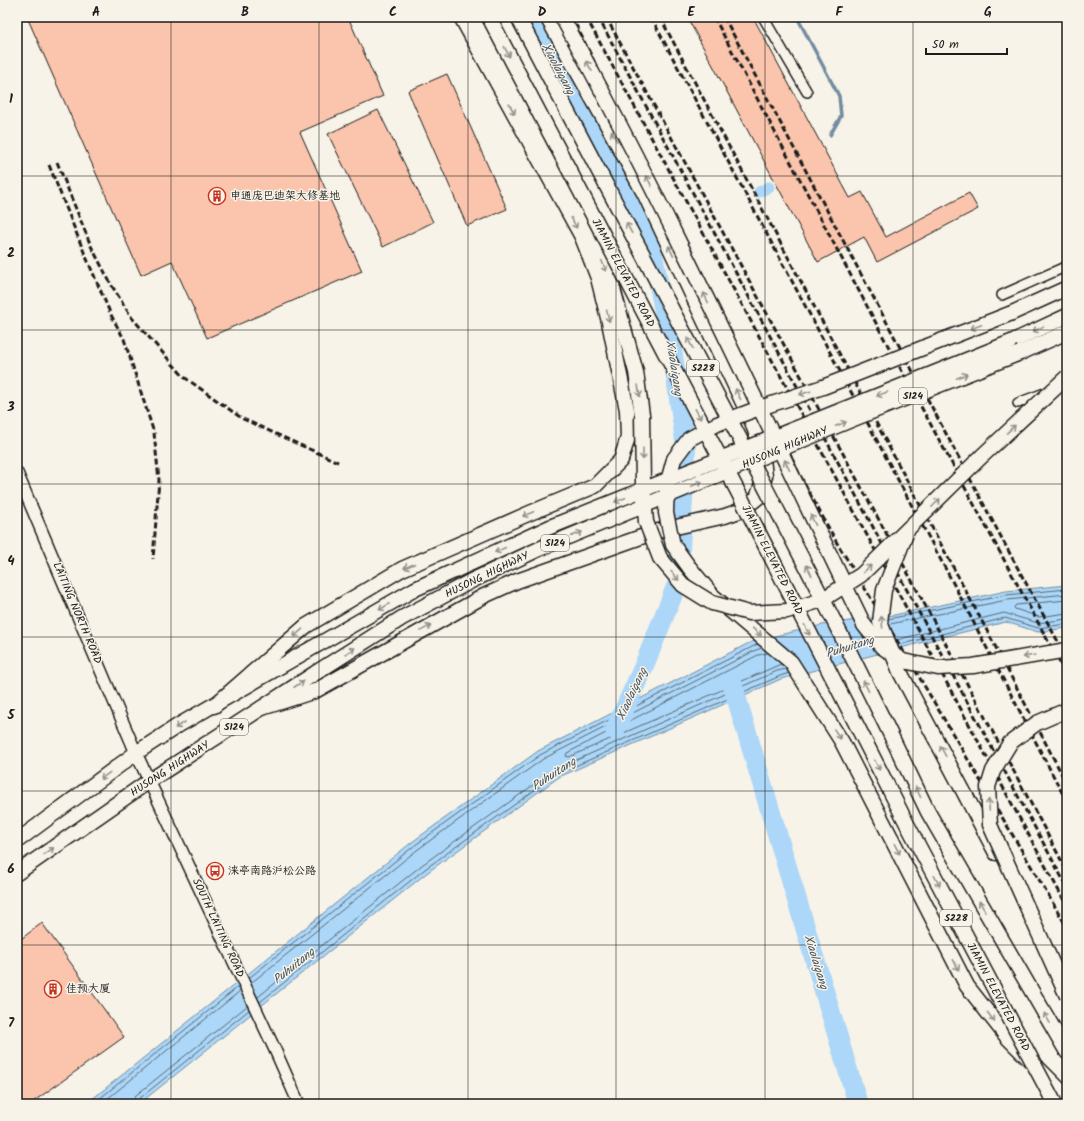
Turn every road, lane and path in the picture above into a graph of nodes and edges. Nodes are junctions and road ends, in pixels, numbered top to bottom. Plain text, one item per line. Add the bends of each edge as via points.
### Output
1 (461, 17) edge
2 (473, 17) edge
3 (489, 17) edge
4 (518, 17) edge
5 (547, 17) edge
6 (562, 17) edge
7 (763, 17) edge
8 (807, 92) dead end
9 (1067, 266) edge
10 (1067, 288) edge
11 (1002, 295) dead end
12 (1067, 316) edge
13 (1067, 332) edge
14 (1067, 377) edge
15 (1067, 384) edge
16 (1018, 403) dead end
17 (17, 473) edge
18 (908, 530) junction
19 (1067, 650) edge
20 (214, 706) junction
21 (262, 708) junction
22 (1067, 710) edge
23 (136, 753) junction
24 (150, 781) junction
25 (17, 841) edge
26 (17, 873) edge
27 (1067, 988) edge
28 (1067, 996) edge
29 (1067, 1052) edge
30 (1067, 1097) edge
31 (299, 1104) edge
32 (1055, 1104) edge

1 -> 20 main road via 582,237 598,278 627,410 628,438 621,460 595,486 402,569 306,626
2 -> 18 main road, bridge via 580,208 612,285 636,372 642,415 646,522 660,558 678,580 712,603 749,613 787,611 822,600 861,575
3 -> 32 main road, JIAMIN ELEVATED ROAD / S228, bridge
29 -> 4 main road, S228, bridge via 928,812 796,545
21 -> 5 main road via 315,691 484,596 517,581 658,531 742,510 757,498 765,476 762,450 752,422 645,195
19 -> 6 main road, bridge via 972,666 938,668 903,661 882,647 864,625 668,219
7 - 8 street
9 - 11 street
10 -> 30 main road, bridge via 1012,313 823,387 717,424 689,439 674,459 667,485 666,513 673,545 688,567 713,596 791,662 842,742 967,986 1007,1037
12 -> 20 main road, HUSONG HIGHWAY / S124, bridge via 1009,343 550,527 415,589
21 -> 13 main road, HUSONG HIGHWAY / S124, bridge via 402,618 473,580 539,549
18 -> 14 main road, bridge via 982,456
15 - 16 street
17 - 23 street, LAITING NORTH ROAD
27 -> 18 main road, bridge via 900,672 880,622 884,590
20 -> 23 main road, HUSONG HIGHWAY / S124
21 - 24 main road, HUSONG HIGHWAY / S124
28 -> 22 main road, bridge via 990,825 988,787 993,771 1010,743 1037,723
23 - 24 street, SOUTH LAITING ROAD
23 -> 25 main road, HUSONG HIGHWAY / S124
26 -> 24 main road, HUSONG HIGHWAY / S124
24 - 31 street, SOUTH LAITING ROAD

